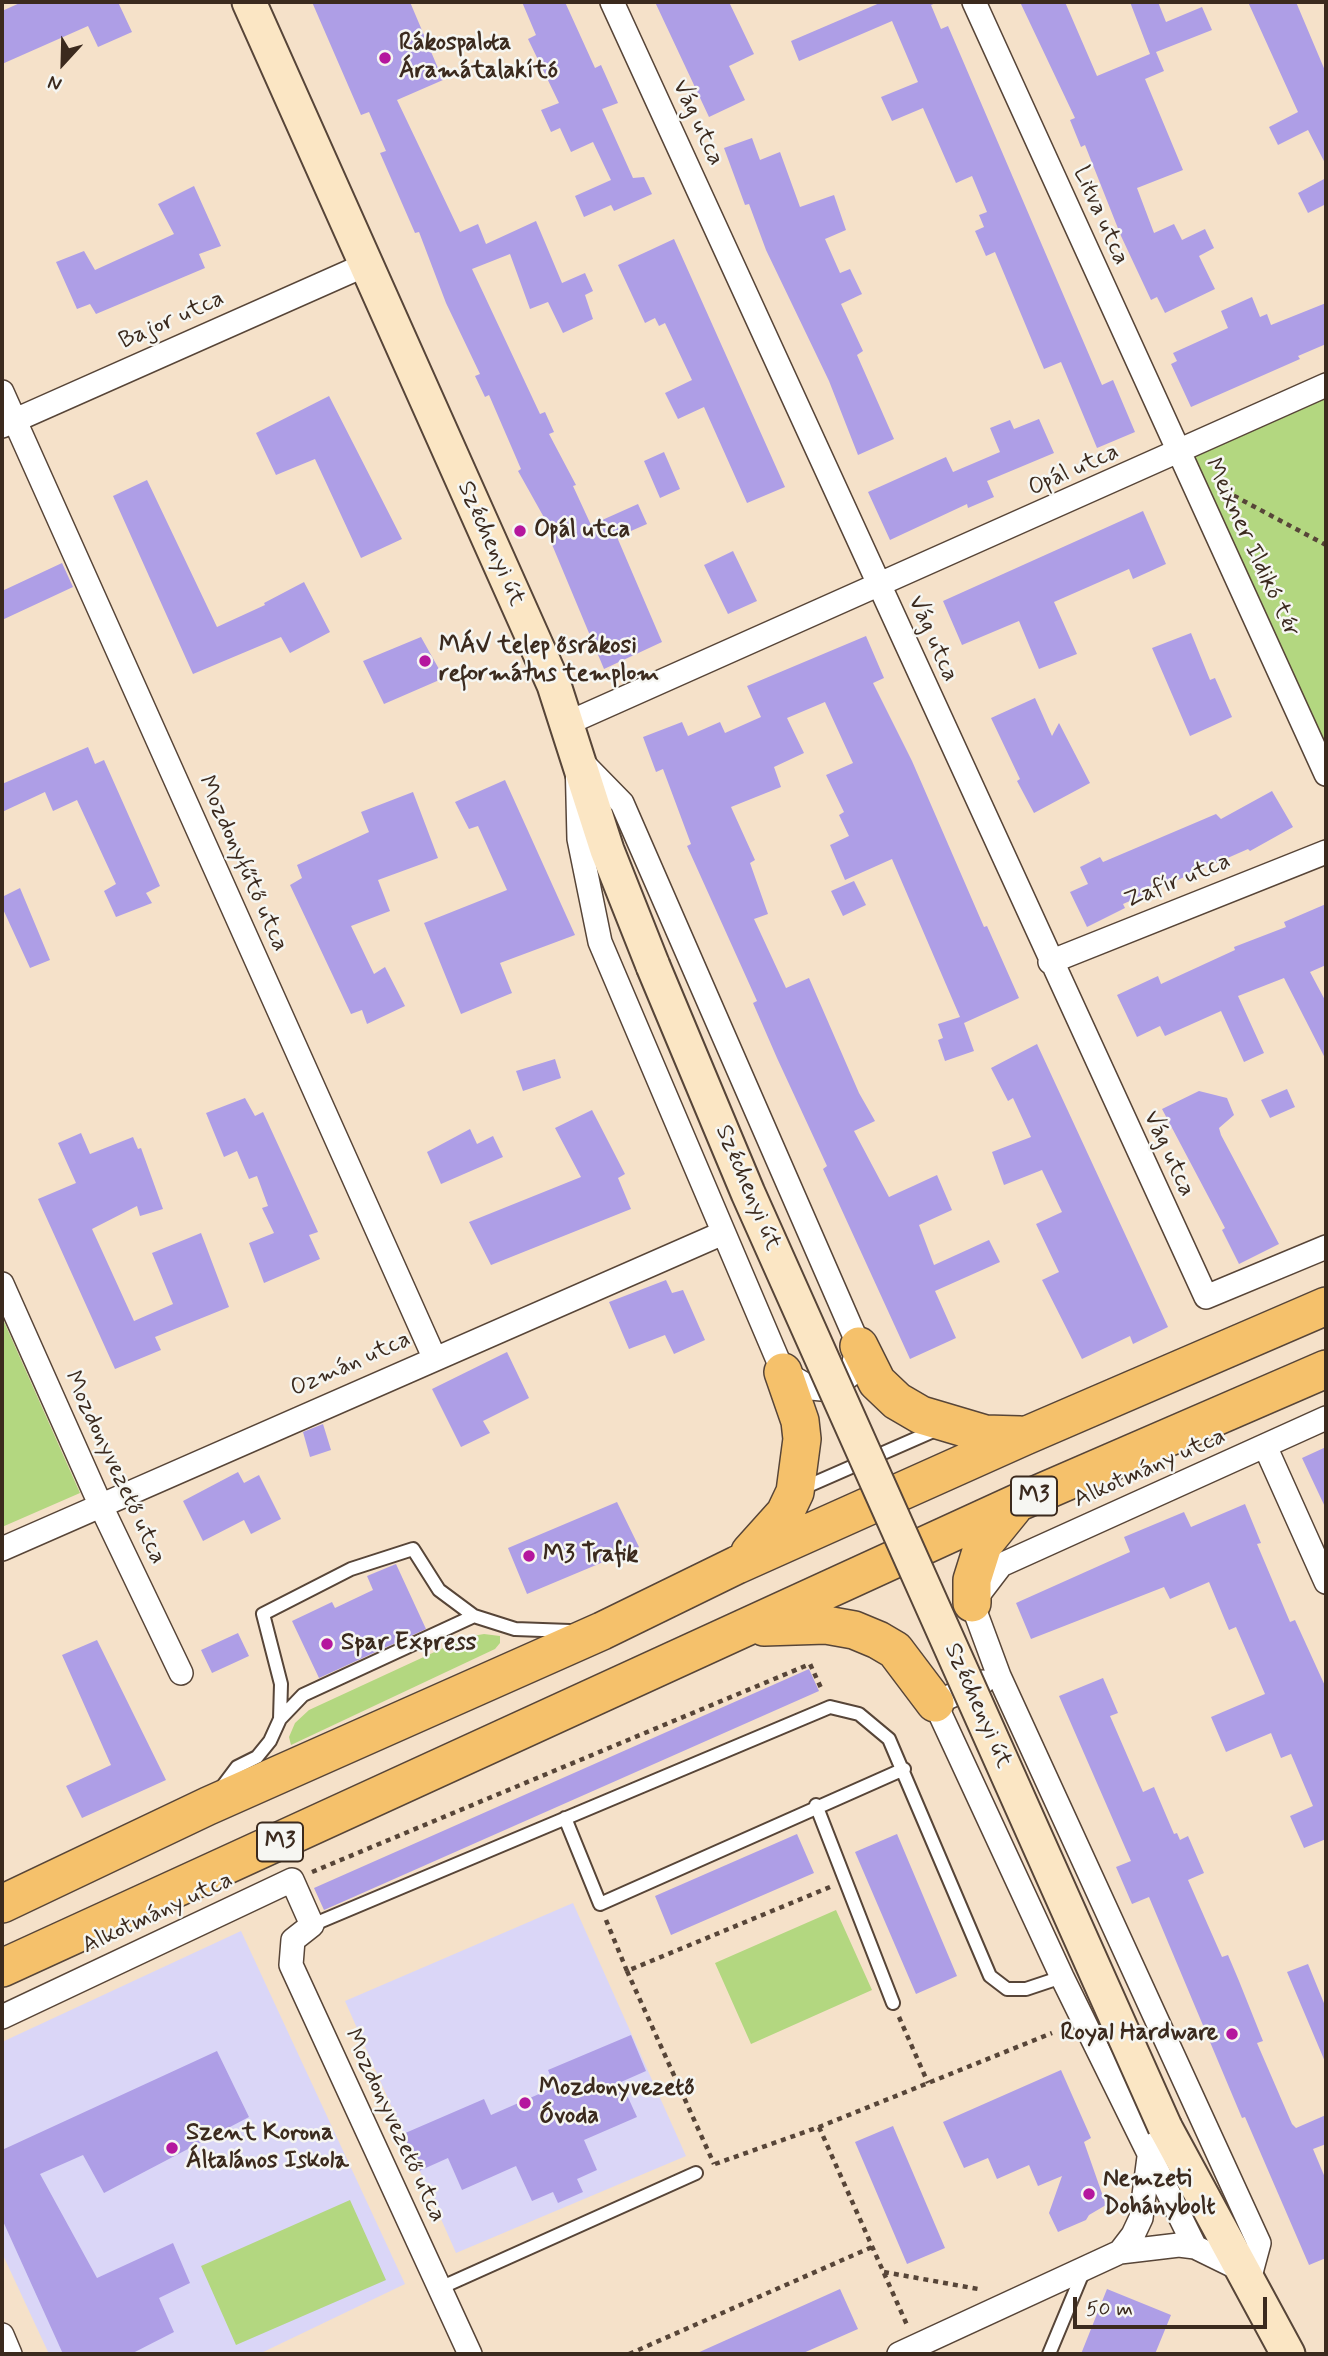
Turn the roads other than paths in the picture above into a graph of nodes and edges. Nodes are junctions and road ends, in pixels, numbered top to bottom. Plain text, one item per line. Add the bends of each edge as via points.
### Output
1 (249, 2) edge
2 (612, 2) edge
3 (974, 2) edge
4 (365, 265) junction
5 (1326, 385) edge
6 (2, 391) edge
7 (8, 423) edge
8 (1178, 453) junction
9 (880, 586) junction
10 (568, 723) junction
11 (577, 757) junction
12 (1326, 774) edge
13 (1326, 852) edge
14 (1050, 962) junction
15 (723, 1233) junction
16 (1326, 1247) edge
17 (2, 1284) edge
18 (1326, 1306) edge
19 (859, 1346) junction
20 (434, 1357) junction
21 (1326, 1369) edge
22 (783, 1371) junction
23 (1326, 1418) edge
24 (948, 1425) junction
25 (1025, 1436) junction
26 (1265, 1446) junction
27 (795, 1492) junction
28 (1017, 1503) junction
29 (100, 1504) junction
30 (2, 1549) edge
31 (737, 1565) junction
32 (1326, 1582) edge
33 (972, 1604) junction
34 (474, 1616) junction
35 (745, 1628) junction
36 (602, 1631) junction
37 (181, 1673) dead end
38 (999, 1676) junction
39 (935, 1703) junction
40 (280, 1719) junction
41 (904, 1769) junction
42 (816, 1805) junction
43 (208, 1806) junction
44 (565, 1818) junction
45 (2, 1904) edge
46 (312, 1925) junction
47 (2, 1968) edge
48 (1062, 1977) junction
49 (894, 2003) road end
50 (2, 2017) edge
51 (1150, 2157) junction
52 (696, 2174) road end
53 (1195, 2248) junction
54 (1120, 2252) junction
55 (1085, 2267) junction
56 (1247, 2275) junction
57 (440, 2288) junction
58 (2, 2335) edge
59 (908, 2350) edge
60 (10, 2354) edge
61 (470, 2354) edge
62 (1049, 2354) edge
63 (1289, 2354) edge

1 - 4 street, Széchenyi út
2 - 9 street, Vág utca
3 - 8 street, Litva utca
4 - 7 street, Bajor utca
4 - 10 street, Széchenyi út
5 - 8 street, Meixner Ildikó tér
6 - 7 street, Mozdonyfűtő utca
7 - 20 street, Mozdonyfűtő utca
8 - 9 street, Opál utca
8 - 12 street, Meixner Ildikó tér
9 - 10 street, Opál utca
9 - 14 street, Vág utca
10 - 11 street, Széchenyi út
11 - 15 street via 579,839 600,942
11 - 19 street via 622,803
11 - 56 street, Széchenyi út, bridge via 607,850 753,1205 1165,2127
13 - 14 street, Zafír utca
14 - 16 street, Vág utca via 1206,1297
15 - 20 street, Ozmán utca
15 - 22 street
17 - 29 street, Mozdonyvezető utca
18 - 25 main road, M3
19 - 22 street via 850,1375 832,1390 811,1388
19 - 24 main road via 877,1382 897,1401
20 - 29 street, Ozmán utca
21 - 28 main road, M3
22 - 27 main road via 802,1439
23 - 26 street, Alkotmány utca
24 - 25 main road via 985,1434
24 - 27 lane
25 - 31 main road, M3
26 - 32 street
26 - 33 street, Alkotmány utca via 1001,1565
27 - 31 main road via 785,1513
28 - 33 main road via 983,1545 972,1580
28 - 35 main road, M3
29 - 30 street, Ozmán utca
29 - 37 street, Mozdonyvezető utca
31 - 36 main road, M3
33 - 38 street
34 - 36 lane via 515,1629
34 - 40 lane via 303,1695
34 - 40 lane via 439,1590 413,1549 351,1569 263,1614 281,1684
35 - 39 main road via 826,1625 854,1630 895,1650
35 - 47 main road, M3
36 - 43 main road, M3
38 - 39 street
38 - 56 street via 1259,2243
39 - 48 street
40 - 43 lane via 257,1757 237,1767
41 - 42 lane
41 - 44 lane via 889,1739 859,1714 830,1707
41 - 48 lane via 990,1976 1007,1989 1026,1989
42 - 44 lane via 600,1904
42 - 49 lane
43 - 45 main road, M3
44 - 46 lane
46 - 50 street, Alkotmány utca via 292,1880
46 - 57 street, Mozdonyvezető utca via 293,1940 290,1965
48 - 51 street
51 - 53 street
51 - 54 street via 1141,2218
52 - 57 lane
53 - 54 street via 1179,2245
53 - 56 street
54 - 55 street
55 - 59 street
55 - 62 lane
56 - 63 street, Széchenyi út
57 - 61 street, Mozdonyvezető utca
58 - 60 street

